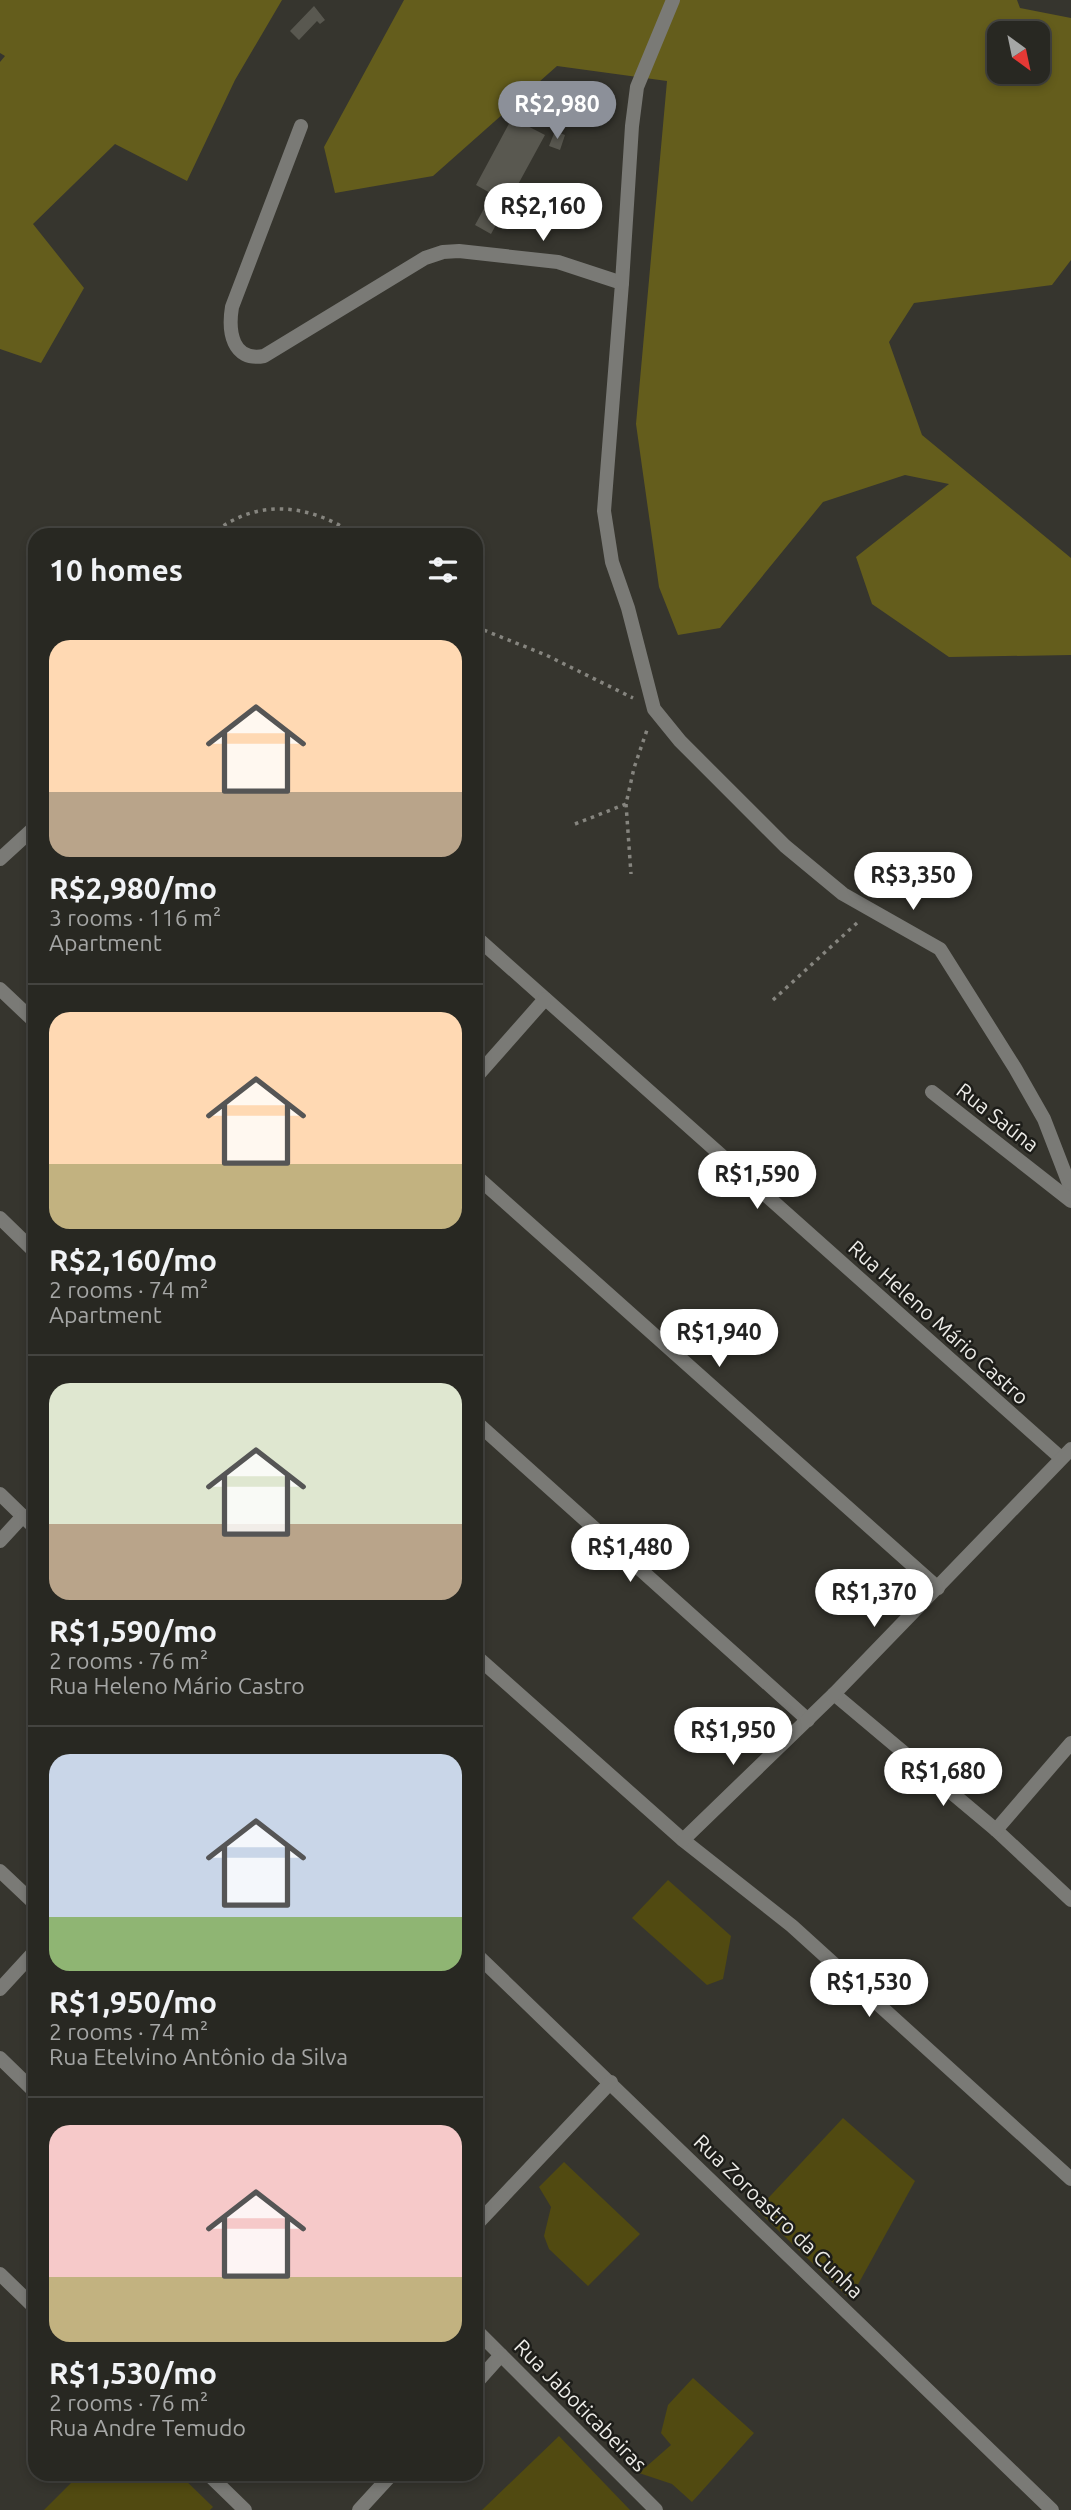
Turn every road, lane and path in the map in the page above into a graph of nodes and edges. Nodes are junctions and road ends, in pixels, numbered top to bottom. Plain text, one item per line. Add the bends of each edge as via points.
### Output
1 (673, 0) edge
2 (301, 126) dead end
3 (622, 282) junction
4 (222, 528) edge
5 (346, 528) edge
6 (483, 630) edge
7 (654, 709) junction
8 (626, 804) junction
9 (575, 824) dead end
10 (28, 833) edge
11 (0, 859) edge
12 (631, 874) dead end
13 (869, 910) junction
14 (483, 943) edge
15 (0, 989) edge
16 (545, 999) junction
17 (774, 1000) dead end
18 (28, 1015) edge
19 (483, 1069) edge
20 (932, 1092) dead end
21 (483, 1182) edge
22 (1071, 1189) edge
23 (1071, 1201) edge
24 (0, 1218) edge
25 (28, 1245) edge
26 (483, 1428) edge
27 (1066, 1453) edge
28 (0, 1494) edge
29 (23, 1516) junction
30 (28, 1521) edge
31 (0, 1541) edge
32 (938, 1588) junction
33 (483, 1662) edge
34 (834, 1694) junction
35 (808, 1720) junction
36 (1071, 1743) edge
37 (996, 1830) junction
38 (683, 1840) junction
39 (0, 1871) edge
40 (28, 1897) edge
41 (1071, 1900) edge
42 (28, 1959) edge
43 (483, 1961) edge
44 (0, 1989) edge
45 (0, 2058) edge
46 (611, 2082) junction
47 (28, 2085) edge
48 (1071, 2179) edge
49 (483, 2218) edge
50 (0, 2274) edge
51 (28, 2301) edge
52 (483, 2337) edge
53 (502, 2355) junction
54 (483, 2375) edge
55 (215, 2481) edge
56 (386, 2481) edge
57 (245, 2510) edge
58 (359, 2510) edge
59 (656, 2510) edge
60 (1052, 2510) edge

1 - 3 street via 637,87
2 - 3 street via 232,307 229,324 242,354 264,356 425,258 443,252 558,262
3 - 7 street via 604,511 612,562
4 - 5 path via 260,512 300,509
6 - 7 path via 546,655
7 - 8 path
7 - 13 street via 785,846
8 - 9 path
8 - 12 path
10 - 11 street
13 - 17 path
13 - 22 street via 940,949 1044,1119
14 - 16 street, Rua Heleno Mário Castro
15 - 18 street
16 - 19 street
16 - 27 street, Rua Heleno Mário Castro
20 - 23 street, Rua Saúna
21 - 32 street
24 - 25 street
26 - 35 street
27 - 32 street
28 - 29 street
29 - 30 street
29 - 31 street
32 - 34 street
33 - 38 street
34 - 35 street
34 - 37 street
35 - 38 street
36 - 37 street
37 - 41 street
38 - 48 street via 792,1926
39 - 40 street
42 - 44 street
43 - 46 street, Rua Zoroastro da Cunha
45 - 47 street
46 - 49 street
46 - 60 street, Rua Zoroastro da Cunha
50 - 51 street
52 - 53 street, Rua Jaboticabeiras
53 - 54 street
53 - 59 street, Rua Jaboticabeiras
55 - 57 street
56 - 58 street

